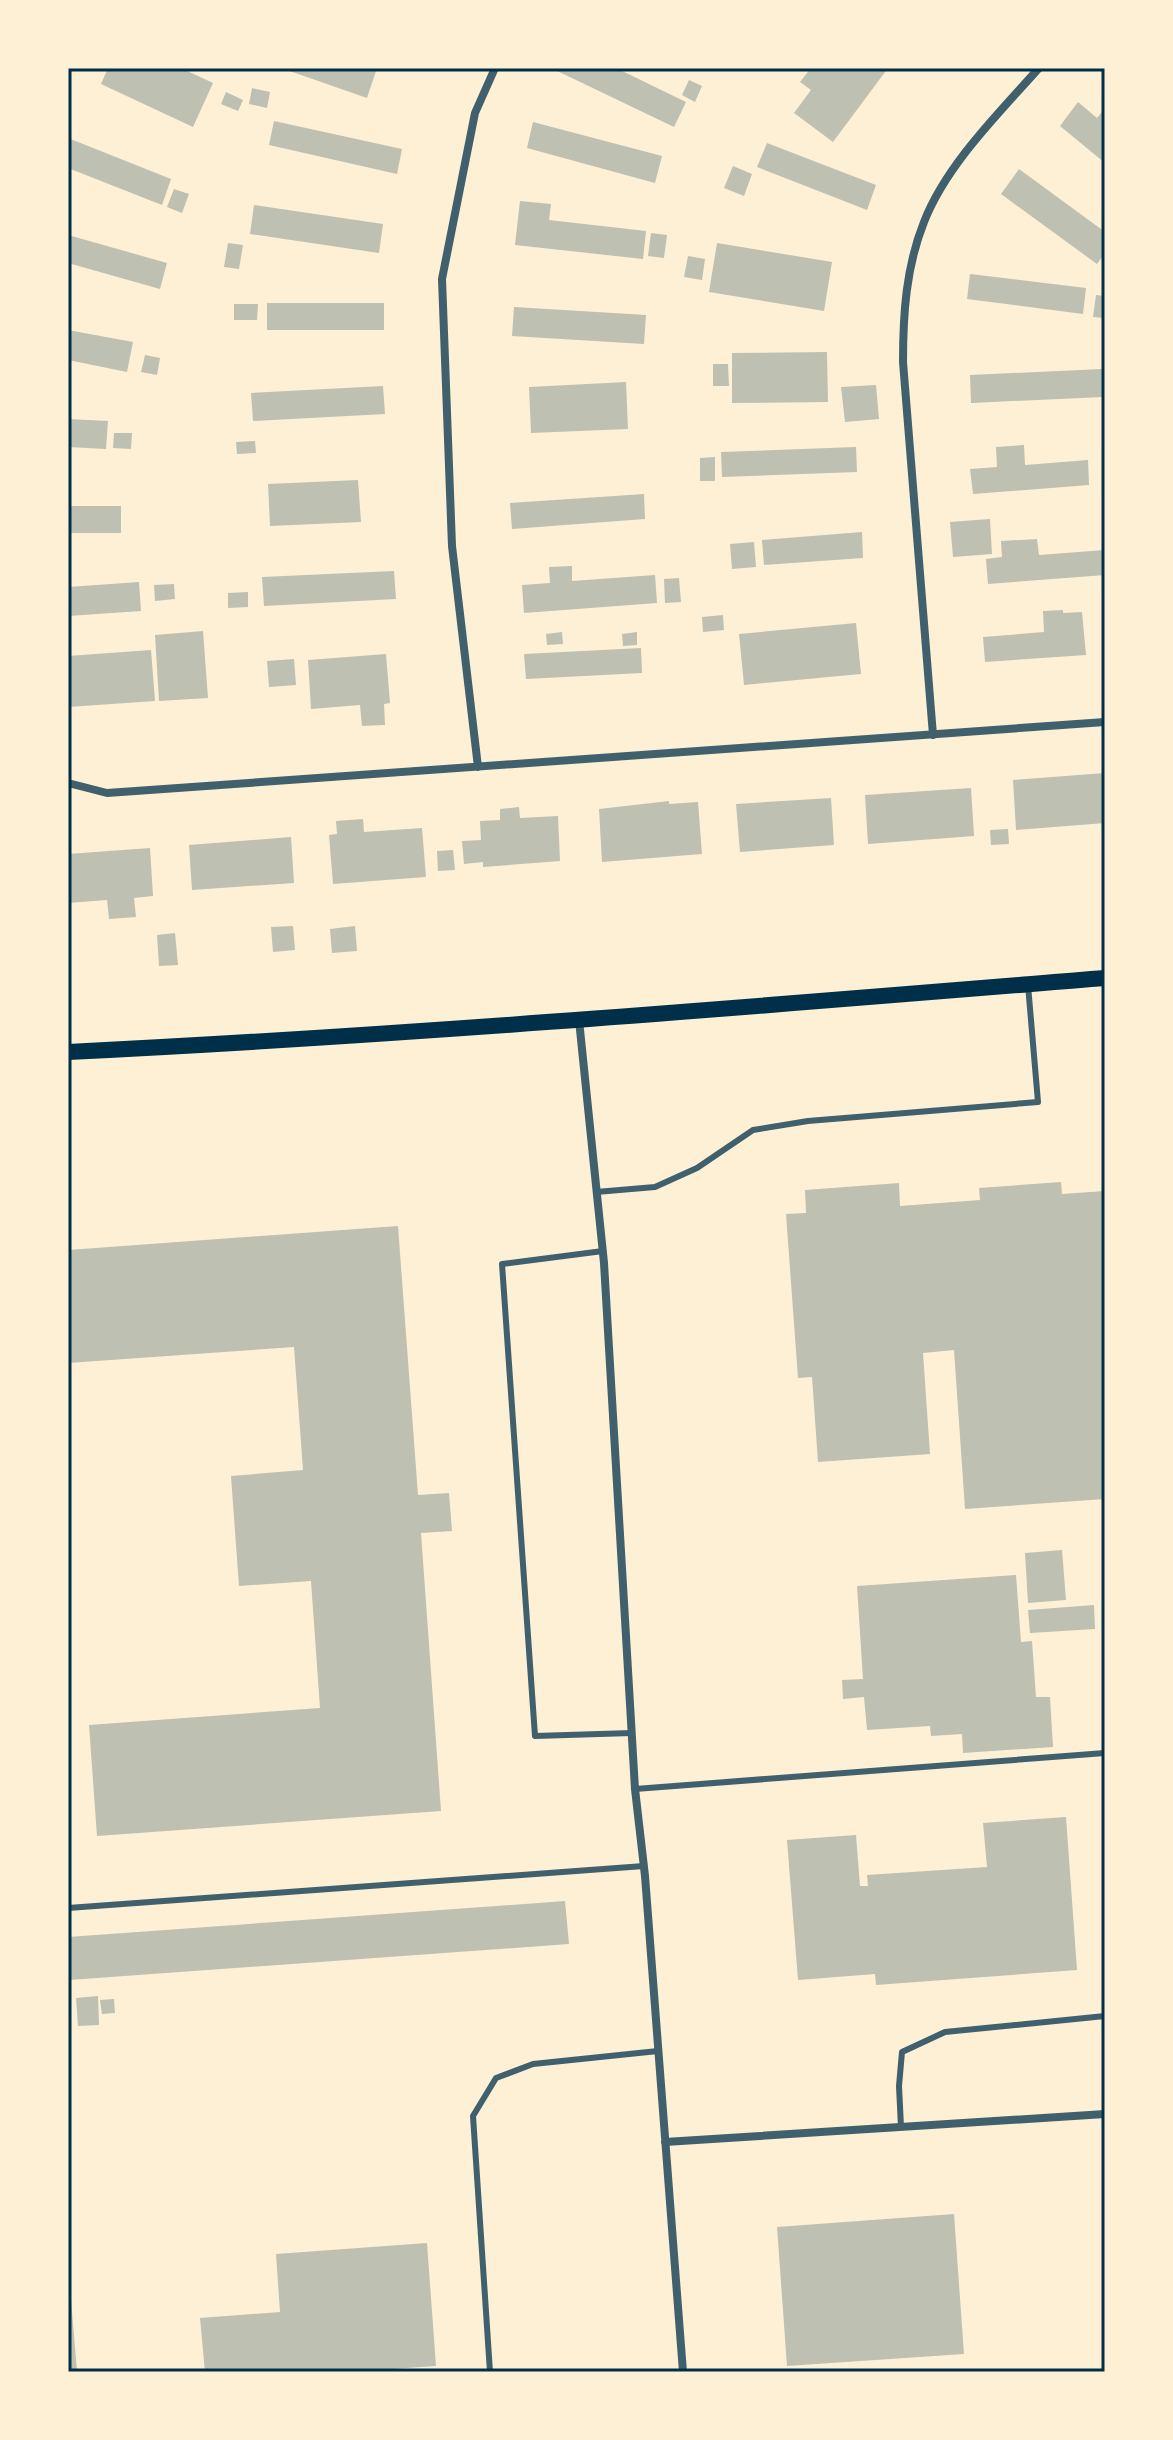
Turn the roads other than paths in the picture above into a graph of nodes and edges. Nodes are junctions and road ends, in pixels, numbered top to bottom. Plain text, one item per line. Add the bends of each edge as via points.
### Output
1 (495, 68) edge
2 (1039, 68) edge
3 (1105, 722) edge
4 (933, 735) junction
5 (478, 767) junction
6 (68, 783) edge
7 (1105, 978) edge
8 (1028, 984) junction
9 (579, 1020) junction
10 (68, 1052) edge
11 (596, 1192) junction
12 (603, 1251) junction
13 (632, 1733) junction
14 (1105, 1753) edge
15 (635, 1789) junction
16 (644, 1866) junction
17 (68, 1908) edge
18 (1105, 2016) edge
19 (658, 2051) junction
20 (1105, 2114) edge
21 (901, 2127) junction
22 (665, 2142) junction
23 (490, 2372) edge
24 (683, 2372) edge

1 - 5 street via 475,113 442,279 452,546
2 - 4 street via 947,178 913,255 903,311
3 - 4 street
4 - 5 street
5 - 6 street via 107,793
7 - 8 main road
8 - 9 main road
8 - 11 lane via 1038,1102 753,1130 697,1168 655,1187
9 - 10 main road
9 - 11 street
11 - 12 street
12 - 13 street
12 - 13 lane via 502,1264 535,1736
13 - 15 street
14 - 15 lane
15 - 16 street
16 - 17 lane
16 - 19 street
18 - 21 lane via 945,2032 902,2052
19 - 22 street
19 - 23 lane via 533,2064 496,2078 473,2116
20 - 21 street
21 - 22 street
22 - 24 street

